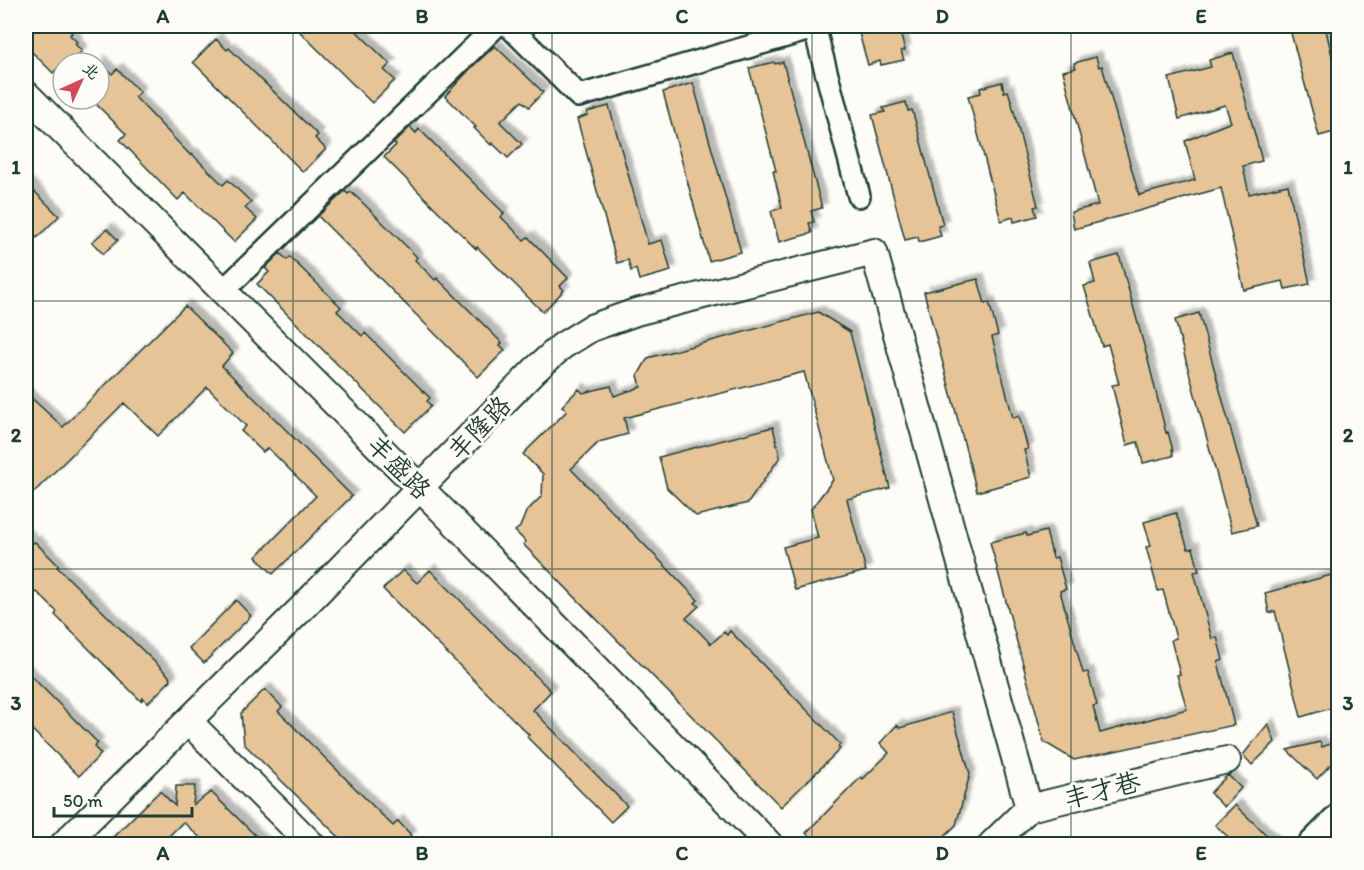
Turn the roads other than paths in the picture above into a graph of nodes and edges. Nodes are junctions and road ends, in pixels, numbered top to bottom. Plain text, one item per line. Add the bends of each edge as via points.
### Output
1 (496, 26) edge
2 (509, 26) edge
3 (814, 27) edge
4 (26, 94) edge
5 (859, 196) dead end
6 (223, 291) junction
7 (419, 488) junction
8 (188, 722) junction
9 (1227, 760) dead end
10 (1029, 808) junction
11 (1338, 815) edge
12 (64, 844) edge
13 (311, 844) edge
14 (769, 844) edge
15 (992, 844) edge
16 (1309, 844) edge

1 - 6 street
2 - 3 street via 579,96
3 - 5 street
4 - 6 street, 丰盛路
6 - 7 street, 丰盛路
7 - 8 street, 丰隆路
7 - 10 street, 丰隆路 via 535,370 591,328 636,312 874,252
7 - 14 street, 丰盛路
8 - 12 street, 丰隆路
8 - 13 street
9 - 10 street, 丰才巷
10 - 15 street, 丰才巷
11 - 16 street

